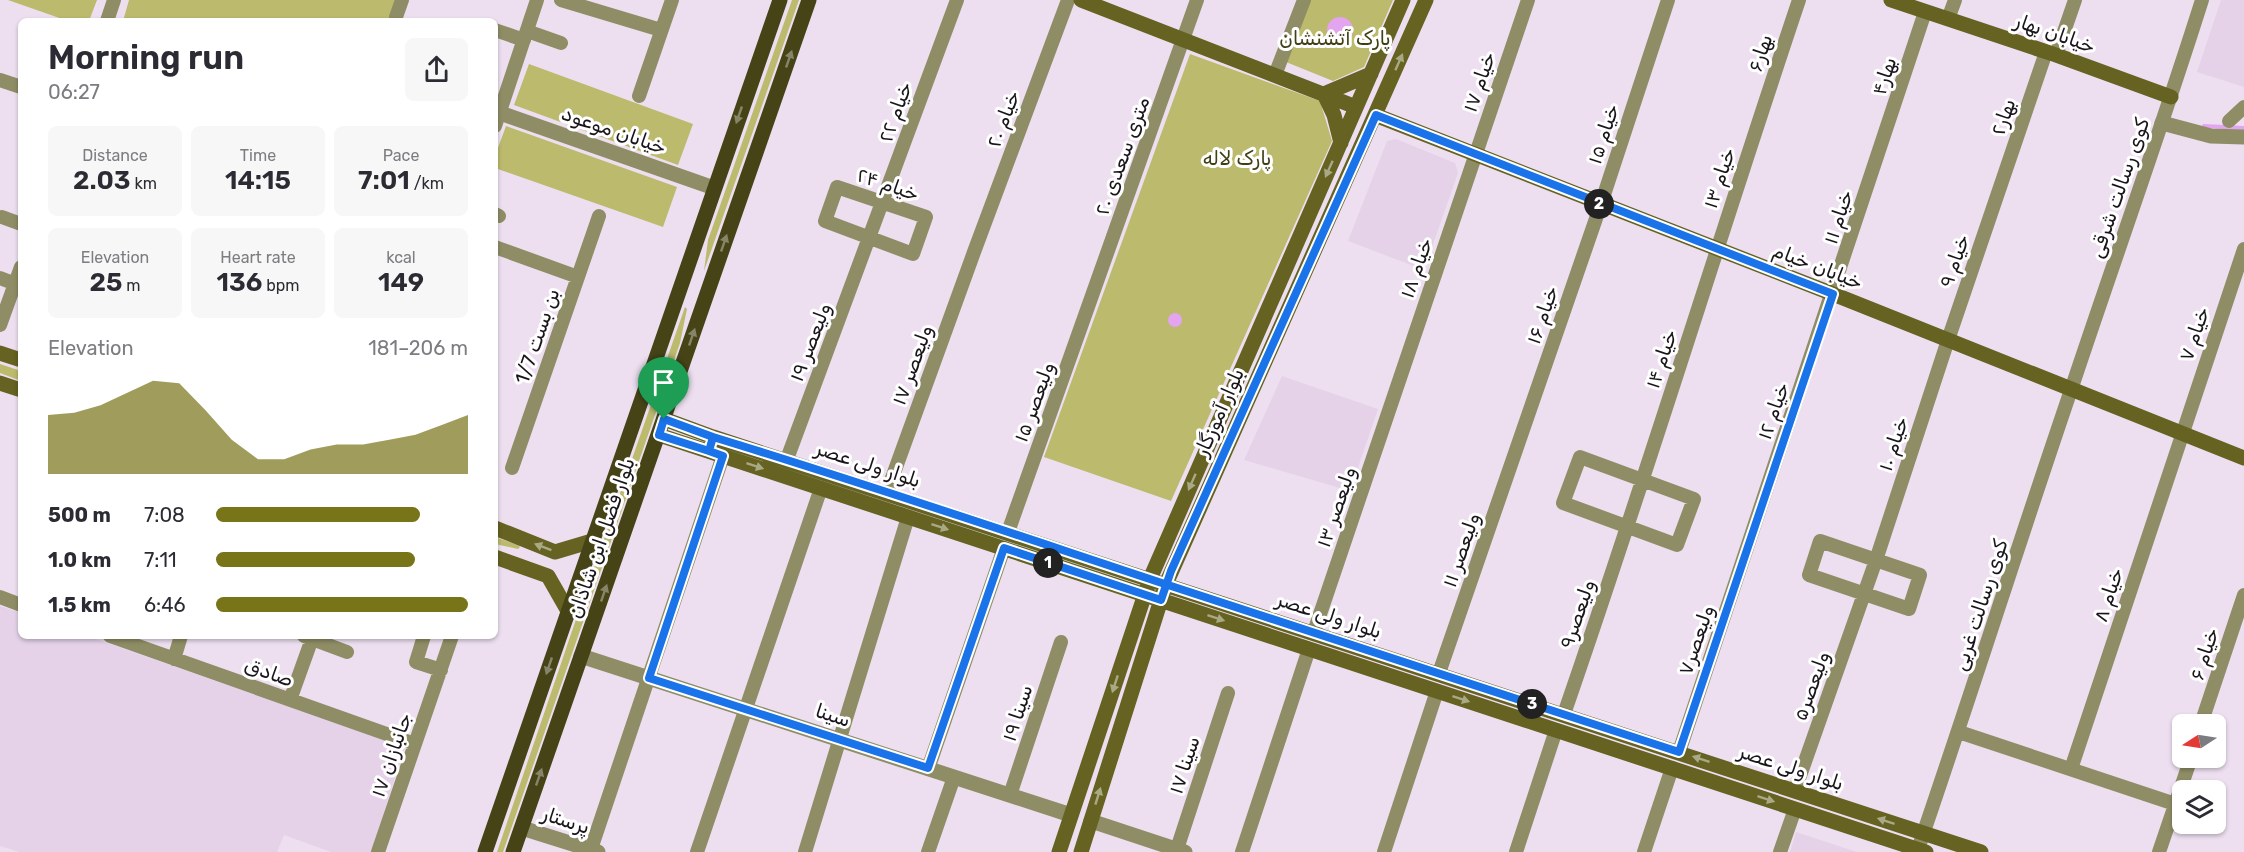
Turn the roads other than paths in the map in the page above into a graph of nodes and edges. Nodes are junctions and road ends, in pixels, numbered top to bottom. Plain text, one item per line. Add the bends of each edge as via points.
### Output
1 (114, 0) edge
2 (402, 0) edge
3 (537, 0) edge
4 (561, 0) edge
5 (672, 0) edge
6 (780, 0) edge
7 (809, 0) edge
8 (957, 0) edge
9 (1068, 0) edge
10 (1081, 0) edge
11 (1197, 0) edge
12 (1304, 0) edge
13 (1403, 0) edge
14 (1426, 0) edge
15 (1528, 0) edge
16 (1668, 0) edge
17 (1798, 0) edge
18 (1891, 0) edge
19 (1955, 0) edge
20 (2075, 0) edge
21 (2202, 0) edge
22 (1925, 12) junction
23 (396, 17) dead end
24 (108, 18) edge
25 (1948, 20) junction
26 (661, 30) junction
27 (498, 31) edge
28 (525, 36) junction
29 (1184, 40) junction
30 (561, 43) dead end
31 (2051, 53) junction
32 (1371, 74) junction
33 (1275, 75) junction
34 (0, 80) edge
35 (18, 86) edge
36 (1324, 94) junction
37 (639, 96) dead end
38 (2171, 97) junction
39 (1356, 107) junction
40 (2244, 107) edge
41 (1376, 115) junction
42 (498, 117) edge
43 (1759, 118) joint
44 (498, 120) edge
45 (2229, 121) dead end
46 (2162, 123) junction
47 (2244, 137) edge
48 (1341, 142) junction
49 (1879, 153) joint
50 (1475, 154) junction
51 (714, 188) junction
52 (1996, 196) joint
53 (883, 203) junction
54 (1601, 204) junction
55 (599, 216) dead end
56 (2, 217) dead end
57 (18, 223) edge
58 (870, 238) junction
59 (498, 248) edge
60 (1716, 249) junction
61 (2244, 249) edge
62 (974, 252) joint
63 (578, 277) junction
64 (0, 278) edge
65 (1097, 284) joint
66 (18, 285) edge
67 (679, 290) junction
68 (1833, 294) junction
69 (705, 298) junction
70 (0, 325) edge
71 (1948, 340) junction
72 (1252, 346) junction
73 (0, 353) edge
74 (1268, 354) junction
75 (18, 359) edge
76 (0, 382) edge
77 (2071, 388) junction
78 (18, 389) edge
79 (1394, 393) joint
80 (664, 419) junction
81 (2181, 433) junction
82 (659, 435) junction
83 (1520, 439) joint
84 (715, 448) junction
85 (2244, 458) edge
86 (787, 459) junction
87 (512, 468) dead end
88 (1643, 480) junction
89 (821, 488) junction
90 (887, 492) junction
91 (908, 517) junction
92 (1627, 526) junction
93 (498, 529) edge
94 (1008, 532) junction
95 (1750, 540) joint
96 (592, 541) junction
97 (1004, 548) junction
98 (498, 558) edge
99 (1876, 560) junction
100 (1150, 579) junction
101 (1166, 584) junction
102 (1864, 594) junction
103 (1145, 595) junction
104 (2244, 595) edge
105 (0, 597) edge
106 (1161, 600) junction
107 (18, 603) edge
108 (568, 611) junction
109 (1314, 632) junction
110 (118, 639) edge
111 (181, 639) edge
112 (309, 639) edge
113 (315, 639) edge
114 (423, 639) edge
115 (451, 639) edge
116 (1061, 642) dead end
117 (1127, 649) junction
118 (1309, 649) junction
119 (347, 652) dead end
120 (1143, 655) junction
121 (581, 656) junction
122 (1389, 657) junction
123 (174, 659) junction
124 (441, 670) junction
125 (1384, 674) junction
126 (1439, 674) junction
127 (649, 678) junction
128 (1437, 691) junction
129 (1228, 693) dead end
130 (290, 700) junction
131 (746, 709) junction
132 (1564, 714) junction
133 (2204, 714) edge
134 (1556, 730) junction
135 (1616, 732) junction
136 (1959, 732) junction
137 (840, 740) junction
138 (415, 744) junction
139 (1610, 748) junction
140 (1679, 752) junction
141 (928, 768) junction
142 (1672, 768) junction
143 (2071, 769) junction
144 (954, 777) junction
145 (1795, 790) junction
146 (1010, 795) junction
147 (2172, 803) edge
148 (1795, 809) junction
149 (2172, 813) edge
150 (1071, 815) junction
151 (1091, 821) junction
152 (522, 828) junction
153 (1923, 833) junction
154 (1518, 846) edge
155 (1158, 848) edge
156 (593, 851) edge
157 (1181, 851) edge
158 (1920, 851) edge
159 (378, 852) edge
160 (485, 852) edge
161 (513, 852) edge
162 (697, 852) edge
163 (805, 852) edge
164 (928, 852) edge
165 (1059, 852) edge
166 (1081, 852) edge
167 (1242, 852) edge
168 (1384, 852) edge
169 (1644, 852) edge
170 (1780, 852) edge
171 (1981, 852) edge
172 (2159, 852) edge

1 - 24 street
2 - 23 street
3 - 28 street
4 - 26 street
5 - 26 street
6 -> 51 main road, بلوار فضل ابن شاذان
69 -> 7 main road, بلوار فضل ابن شاذان
8 - 53 street, خیام ۲۲
9 - 62 street, خیام ۲۰
10 - 29 main road
11 - 29 street, ۲۰ متری سعدی
12 - 33 street
13 - 32 main road, بلوار آموزگار
41 -> 14 main road, بلوار آموزگار
15 - 50 street, خیام ۱۷
16 - 54 street, خیام ۱۵
17 - 43 street, بهار۶
18 - 22 main road, خیابان بهار
19 - 25 street
20 - 31 street, بهار۲
21 - 38 street, کوی رسالت شرقی
22 - 25 main road, خیابان بهار
22 - 49 street, بهار۴
25 - 31 main road, خیابان بهار
26 - 37 street
27 - 28 street
28 - 30 street
28 - 42 street
29 - 33 main road
29 - 65 street, ۲۰ متری سعدی
31 - 38 main road, خیابان بهار
31 - 52 street, بهار۲
32 - 36 main road
32 - 39 main road, بلوار آموزگار
33 - 36 main road
34 - 35 street
36 - 39 main road
36 - 48 main road
38 - 46 street, کوی رسالت شرقی
39 - 48 main road, بلوار آموزگار
40 - 45 street
41 - 50 main road, خیابان خیام
41 - 74 main road, بلوار آموزگار
43 - 60 street, خیام ۱۳
44 - 51 street, خیابان موعود
46 - 47 street via 2211,136
46 - 77 street, کوی رسالت شرقی
48 -> 72 main road, بلوار آموزگار
49 - 68 street, خیام ۱۱
50 - 54 main road, خیابان خیام
50 - 79 street, خیام ۱۸
51 - 67 main road, بلوار فضل ابن شاذان
52 - 71 street, خیام ۹
53 - 58 street, خیام ۲۲
53 - 58 street, خیام ۲۴ via 926,217 913,254
53 - 58 street, خیام ۲۴ via 837,187 825,221
54 - 60 main road, خیابان خیام
54 - 83 street, خیام ۱۶
55 - 63 street, بن بست 1/7
56 - 57 street
58 - 86 street, ولیعصر ۱۹
59 - 63 street
60 - 68 main road, خیابان خیام
60 - 88 street, خیام ۱۴
61 - 81 street, خیام ۷
62 - 90 street, ولیعصر ۱۷
63 - 87 street, بن بست 1/7
64 - 66 street
65 - 94 street, ولیعصر ۱۵
66 - 70 street
67 - 69 main road
67 - 96 main road, بلوار فضل ابن شاذان
68 - 71 main road, خیابان خیام
68 - 95 street, خیام ۱۲
80 -> 69 main road, بلوار فضل ابن شاذان
71 - 77 main road, خیابان خیام
71 - 99 street, خیام ۱۰
72 - 74 main road
72 -> 100 main road, بلوار آموزگار
73 - 75 main road
74 - 101 main road, بلوار آموزگار
76 - 78 main road
77 - 81 main road, خیابان خیام
77 - 136 street, کوی رسالت غربی
79 - 109 street, ولیعصر ۱۳
80 - 82 main road, بلوار فضل ابن شاذان
80 - 84 main road, بلوار ولی عصر
81 - 85 main road, خیابان خیام
81 - 143 street, خیام ۸
82 - 84 main road, بلوار ولی عصر
121 -> 82 main road, بلوار فضل ابن شاذان
83 - 126 street, ولیعصر ۱۱
84 - 86 main road, بلوار ولی عصر
84 -> 89 main road, بلوار ولی عصر
84 - 127 street via 686,567
86 - 90 main road, بلوار ولی عصر
88 - 92 street, خیام ۱۴
88 - 92 street via 1694,499 1677,545
88 - 92 street via 1580,457 1563,503
89 - 91 main road, بلوار ولی عصر
89 - 131 street
90 - 94 main road, بلوار ولی عصر
91 -> 97 main road, بلوار ولی عصر
91 - 137 street
92 - 132 street, ولیعصر۹
96 -> 93 main road via 555,552
94 - 100 main road, بلوار ولی عصر
95 - 140 street, ولیعصر۷
96 - 108 main road, بلوار فضل ابن شاذان
97 - 103 main road, بلوار ولی عصر
97 - 141 street
98 - 108 main road via 548,576
99 - 102 street, خیام ۱۰
99 - 102 street via 1920,575 1909,609
99 - 102 street via 1820,541 1809,575
100 - 101 main road, بلوار ولی عصر
100 - 103 main road, بلوار آموزگار
101 - 106 main road, بلوار آموزگار
101 - 109 main road, بلوار ولی عصر
102 - 145 street, ولیعصر۵
103 - 106 main road, بلوار ولی عصر
103 - 117 main road, بلوار آموزگار
104 - 133 street, خیام ۶
105 - 107 street
106 -> 118 main road, بلوار ولی عصر
106 - 120 main road, بلوار آموزگار
108 -> 160 main road, بلوار فضل ابن شاذان
109 - 122 main road, بلوار ولی عصر
110 - 123 street, صادق
111 - 123 street
112 - 130 street
113 - 119 street
114 - 124 street via 416,662
115 - 124 street, جانبازان ۱۷
116 - 146 street, سینا ۱۹
117 - 120 main road
117 -> 150 main road, بلوار آموزگار
118 - 125 main road, بلوار ولی عصر
118 - 167 street
151 -> 120 main road, بلوار آموزگار
121 - 127 street, سینا
152 -> 121 main road, بلوار فضل ابن شاذان
122 - 125 main road
122 - 126 main road, بلوار ولی عصر
123 - 130 street, صادق
124 - 138 street, جانبازان ۱۷
125 - 128 main road, بلوار ولی عصر
126 - 132 main road, بلوار ولی عصر
127 - 131 street, سینا
127 - 156 street
128 -> 134 main road, بلوار ولی عصر
128 - 168 street
129 - 157 street, سینا ۱۷
130 - 138 street, صادق
131 - 137 street, سینا
131 - 162 street
132 - 135 main road, بلوار ولی عصر
134 - 139 main road, بلوار ولی عصر
134 - 154 street
135 - 139 main road
135 - 140 main road, بلوار ولی عصر
136 - 143 street
136 - 153 street, کوی رسالت غربی
137 - 141 street, سینا
137 - 163 street
138 - 159 street, جانبازان ۱۷
139 - 142 main road, بلوار ولی عصر
145 -> 140 main road, بلوار ولی عصر
141 - 144 street, سینا
142 -> 148 main road, بلوار ولی عصر
142 - 169 street
143 - 147 street
144 - 146 street, سینا
144 - 164 street
153 -> 145 main road, بلوار ولی عصر
146 - 150 street, سینا
148 - 158 main road, بلوار ولی عصر
148 - 170 street
149 - 172 street
150 - 165 main road, بلوار آموزگار
151 - 155 street
151 - 166 main road, بلوار آموزگار
152 - 156 street, پرستار
152 - 161 main road, بلوار فضل ابن شاذان
153 - 158 street, کوی رسالت غربی
153 - 171 main road, بلوار ولی عصر
155 - 157 street

